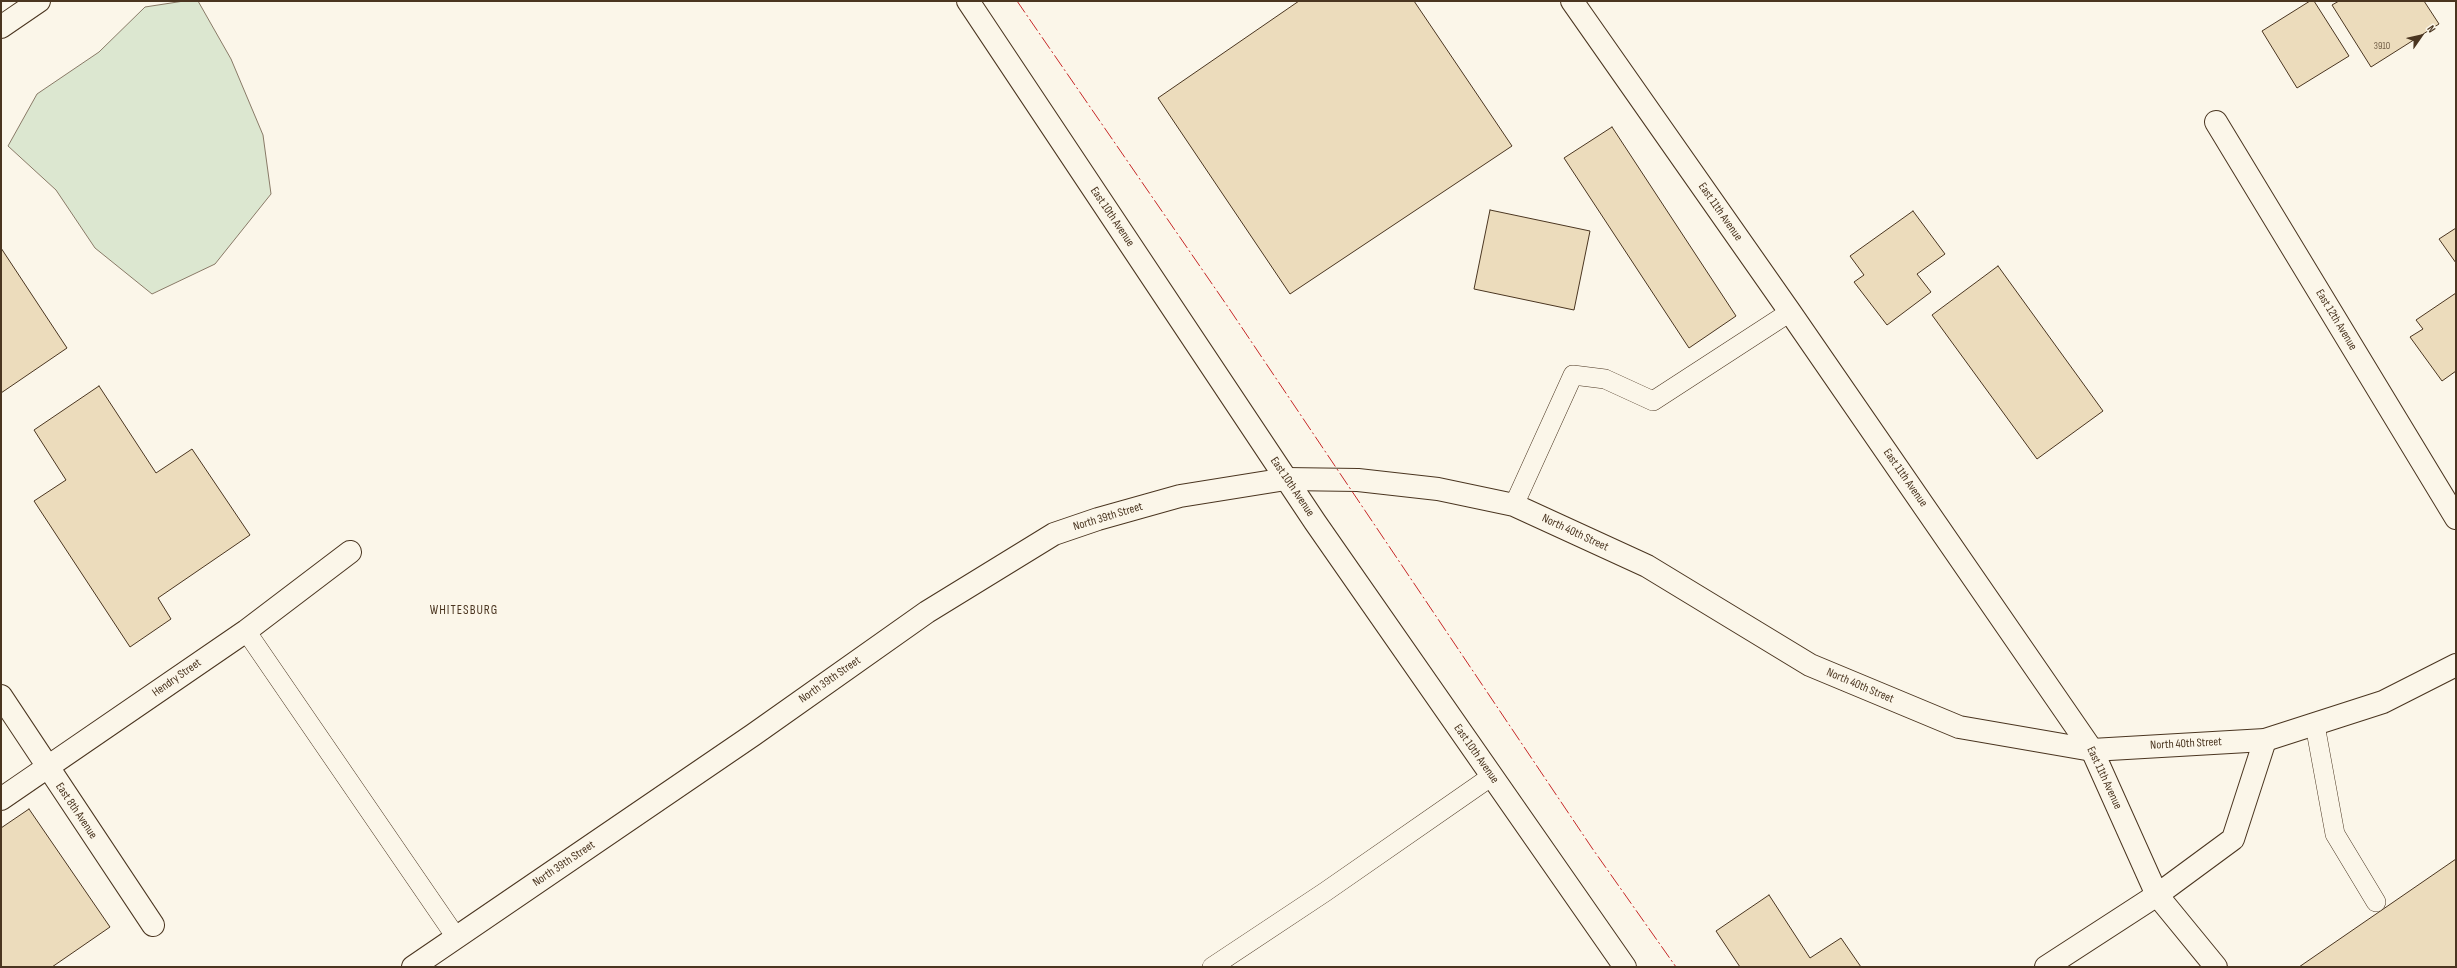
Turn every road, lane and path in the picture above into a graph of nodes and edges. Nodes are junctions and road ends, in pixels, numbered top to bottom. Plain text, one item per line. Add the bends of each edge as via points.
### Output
1 (39, 1) edge
2 (968, 1) edge
3 (1572, 1) edge
4 (1, 27) edge
5 (2216, 122) dead end
6 (1790, 312) junction
7 (1286, 479) junction
8 (1514, 505) junction
9 (2456, 518) edge
10 (350, 552) dead end
11 (246, 631) junction
12 (2456, 665) edge
13 (1, 696) edge
14 (2314, 725) junction
15 (2265, 740) junction
16 (2092, 750) junction
17 (48, 768) junction
18 (1492, 776) junction
19 (1, 799) edge
20 (2157, 895) junction
21 (2376, 902) dead end
22 (153, 924) dead end
23 (456, 937) junction
24 (413, 967) edge
25 (1212, 967) edge
26 (1625, 967) edge
27 (2046, 967) edge
28 (2216, 967) edge

1 - 4 street
2 - 7 street, East 10th Avenue
3 - 6 street, East 11th Avenue
5 - 9 street, East 12th Avenue
6 - 8 lane via 1653,401 1605,379 1573,375
6 - 16 street, East 11th Avenue
7 - 8 street, North 40th Street via 1358,480 1438,489
7 - 18 street, East 10th Avenue
7 - 23 street, North 39th Street via 1180,496 1054,534 927,612 754,735
8 - 16 street, North 40th Street via 1648,566 1810,665 1959,728
10 - 11 street, Hendry Street
11 - 17 street, Hendry Street
11 - 23 lane
12 - 14 street, North 40th Street via 2383,702
13 - 17 street, East 8th Avenue
14 - 15 street, North 40th Street
14 - 21 lane via 2335,834
15 - 16 street, North 40th Street
15 - 20 street via 2233,839
16 - 20 street, East 11th Avenue
17 - 19 street, Hendry Street
17 - 22 street, East 8th Avenue
18 - 25 lane
18 - 26 street, East 10th Avenue
20 - 27 street
20 - 28 street, East 11th Avenue
23 - 24 street, North 39th Street

